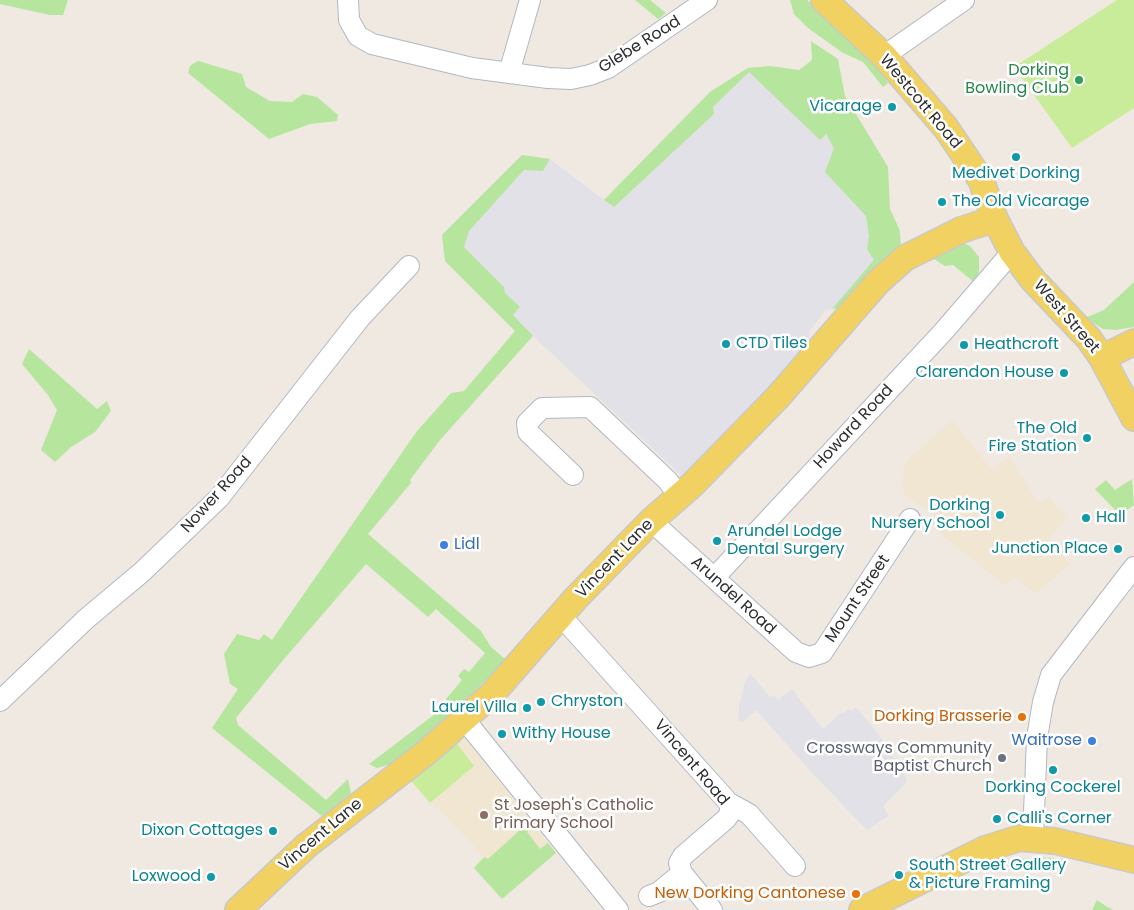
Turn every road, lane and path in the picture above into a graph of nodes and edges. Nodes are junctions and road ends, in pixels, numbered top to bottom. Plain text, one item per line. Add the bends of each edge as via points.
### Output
1 (348, 0) edge
2 (530, 0) edge
3 (707, 0) edge
4 (824, 0) edge
5 (964, 0) edge
6 (884, 56) junction
7 (509, 73) junction
8 (995, 219) junction
9 (1012, 252) junction
10 (409, 266) dead end
11 (1134, 343) edge
12 (1102, 358) junction
13 (1134, 418) edge
14 (573, 475) dead end
15 (679, 496) junction
16 (910, 519) dead end
17 (651, 521) junction
18 (1134, 567) edge
19 (714, 578) junction
20 (561, 616) junction
21 (822, 653) joint
22 (0, 701) edge
23 (464, 719) junction
24 (729, 803) junction
25 (1033, 837) junction
26 (1134, 860) edge
27 (796, 866) dead end
28 (682, 874) junction
29 (649, 896) dead end
30 (238, 910) edge
31 (618, 910) edge
32 (712, 910) edge
33 (862, 910) edge

1 - 7 street, Glebe Road via 349,20 358,36 372,44 472,68
2 - 7 street
3 - 7 street, Glebe Road via 639,48 590,76 556,78
4 - 6 main road, Westcott Road
5 - 6 street
6 - 8 main road, Westcott Road via 946,128 976,171
8 - 9 main road, West Street
8 - 15 main road, Vincent Lane via 961,230 904,258 878,282 777,398
9 - 12 main road, West Street
9 - 19 street, Howard Road via 943,332
10 - 22 street, Nower Road via 360,318 219,498
11 - 12 main road
12 - 13 main road, West Street
14 - 15 street via 528,432 527,423 542,408 590,407 668,481
15 - 17 main road, Vincent Lane
16 - 21 street, Mount Street
17 - 19 street, Arundel Road
17 - 20 main road, Vincent Lane
18 - 25 street via 1051,675 1045,691 1037,738
19 - 21 street, Arundel Road via 796,652 809,657
20 - 23 main road, Vincent Lane via 492,694
20 - 24 street, Vincent Road
23 - 30 main road, Vincent Lane via 427,752 306,846
23 - 31 street
24 - 27 street via 749,814
24 - 28 street, Vincent Road via 731,812 726,819 683,856 679,864
25 - 26 main road via 1090,847
25 - 33 main road via 985,849
28 - 29 street
28 - 32 street

